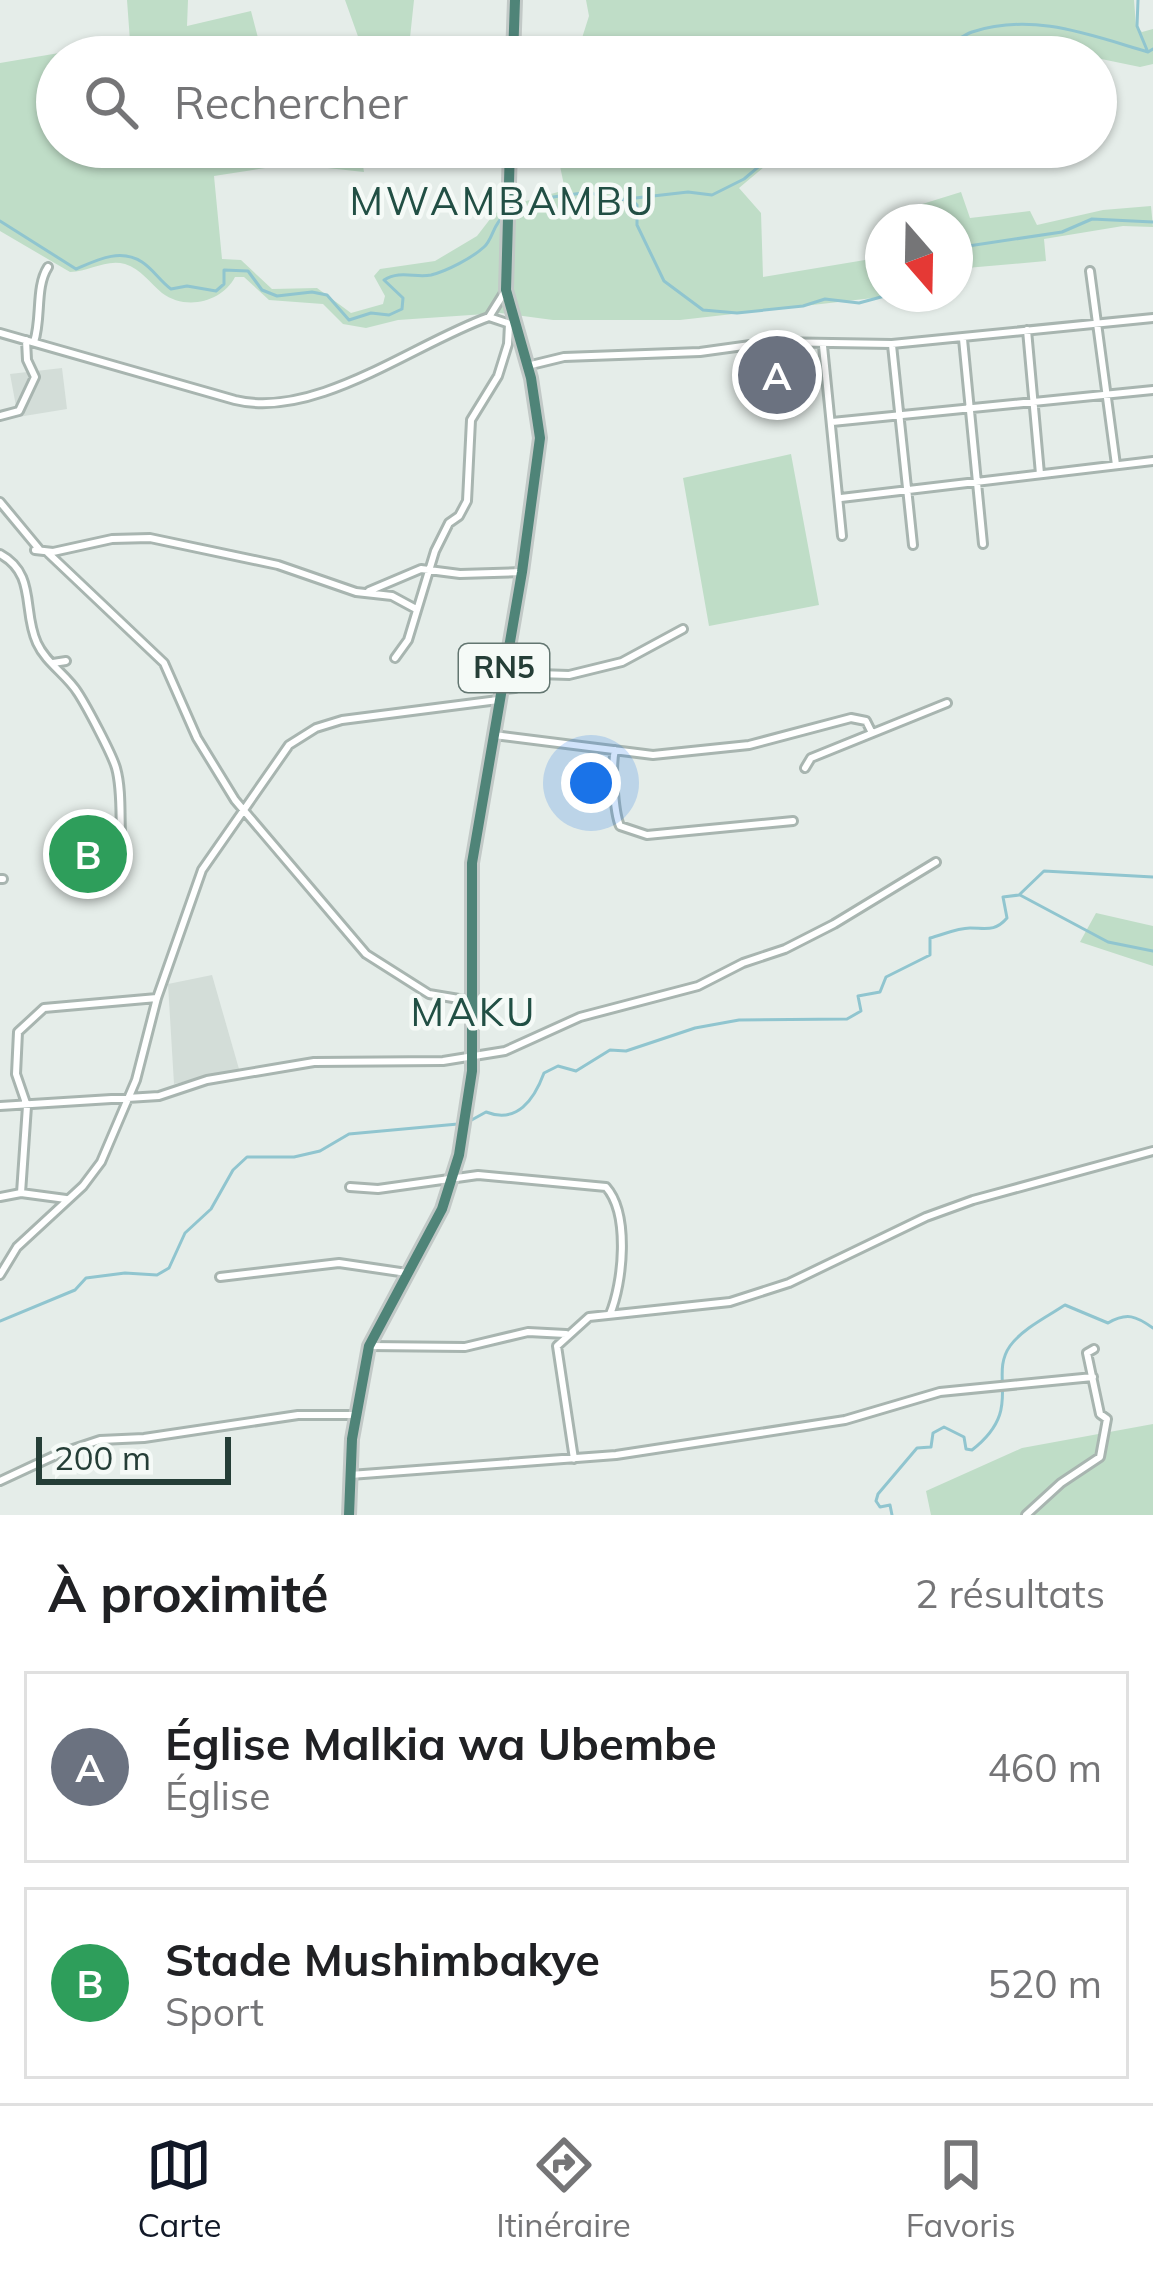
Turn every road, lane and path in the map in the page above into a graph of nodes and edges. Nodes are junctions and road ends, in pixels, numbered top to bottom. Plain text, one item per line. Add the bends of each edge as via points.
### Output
1 (514, 0) edge
2 (513, 36) edge
3 (509, 168) edge
4 (48, 268) dead end
5 (1090, 271) dead end
6 (506, 290) junction
7 (489, 317) junction
8 (1153, 318) edge
9 (512, 325) junction
10 (1097, 325) junction
11 (1027, 330) junction
12 (0, 333) edge
13 (962, 338) junction
14 (30, 341) junction
15 (892, 344) junction
16 (823, 346) junction
17 (505, 353) junction
18 (525, 360) junction
19 (1153, 390) edge
20 (1106, 395) junction
21 (1034, 402) junction
22 (970, 408) junction
23 (0, 416) edge
24 (899, 416) junction
25 (832, 422) junction
26 (1153, 461) edge
27 (1116, 465) junction
28 (1040, 474) junction
29 (977, 482) junction
30 (908, 490) junction
31 (841, 498) junction
32 (0, 502) edge
33 (842, 536) dead end
34 (913, 544) dead end
35 (983, 544) dead end
36 (41, 551) junction
37 (0, 554) edge
38 (429, 572) junction
39 (522, 572) junction
40 (368, 592) junction
41 (416, 609) junction
42 (683, 629) dead end
43 (395, 658) dead end
44 (65, 661) dead end
45 (53, 663) junction
46 (499, 694) junction
47 (946, 703) dead end
48 (872, 733) junction
49 (494, 735) junction
50 (615, 750) junction
51 (805, 768) dead end
52 (243, 808) junction
53 (794, 821) dead end
54 (122, 851) dead end
55 (936, 862) dead end
56 (158, 998) junction
57 (471, 1000) junction
58 (474, 1057) junction
59 (130, 1097) junction
60 (0, 1106) edge
61 (26, 1106) junction
62 (1153, 1151) edge
63 (452, 1177) junction
64 (350, 1187) dead end
65 (22, 1193) junction
66 (0, 1197) edge
67 (66, 1199) junction
68 (410, 1274) junction
69 (0, 1275) edge
70 (220, 1277) dead end
71 (610, 1314) junction
72 (566, 1334) junction
73 (369, 1346) junction
74 (1094, 1349) dead end
75 (1093, 1377) junction
76 (355, 1415) junction
77 (574, 1459) junction
78 (350, 1475) junction
79 (0, 1481) edge
80 (349, 1515) edge
81 (1026, 1515) edge

1 - 2 highway
3 - 6 highway, RN5
4 - 14 street
5 - 10 street
6 - 7 street
6 - 9 highway, RN5
7 - 9 street
7 - 14 street via 322,391 262,405
8 - 10 street
9 - 17 street
9 - 18 highway, RN5
10 - 11 street
10 - 20 street
11 - 13 street
11 - 21 street
12 - 14 street
13 - 15 street
13 - 22 street
14 - 23 street via 34,386 19,411
15 - 16 street
15 - 24 street
16 - 18 street
16 - 25 street
17 - 18 street
17 - 38 street via 471,420 467,501
18 - 39 highway, RN5 via 540,438
19 - 20 street
20 - 21 street
20 - 27 street
21 - 22 street
21 - 28 street
22 - 24 street
22 - 29 street
24 - 25 street
24 - 30 street
25 - 31 street
26 - 27 street
27 - 28 street
28 - 29 street
29 - 30 street
29 - 35 street
30 - 31 street
30 - 34 street
31 - 33 street
32 - 36 street
36 - 40 street via 150,538
36 - 52 street via 164,663 202,748
37 - 45 street via 25,578 32,631
38 - 39 street
38 - 40 street via 412,571
38 - 41 street
39 - 46 highway, RN5
40 - 41 street
41 - 43 street
42 - 46 street via 622,662 538,674
44 - 45 street
45 - 54 street via 113,759
46 - 49 highway, RN5
46 - 52 street via 316,728 289,745
47 - 48 street
48 - 50 street via 850,718 749,745 653,755
48 - 51 street via 811,758
49 - 50 street
49 - 57 highway, RN5 via 472,863
50 - 53 street via 622,829 639,835
52 - 56 street via 202,870
52 - 57 street via 376,962 429,994
55 - 58 street via 834,924 712,980
56 - 59 street
56 - 61 street via 37,1011 18,1032 16,1073
57 - 58 highway, RN5
58 - 59 street via 301,1064
58 - 63 highway, RN5
59 - 61 street
59 - 67 street via 101,1162
60 - 61 street
61 - 65 street
62 - 71 street via 958,1205 789,1283 730,1301
63 - 64 street
63 - 68 highway, RN5
63 - 71 street via 606,1187 620,1228 620,1290
65 - 66 street
65 - 67 street
67 - 69 street via 17,1246
68 - 70 street via 339,1263
68 - 73 highway, RN5
71 - 72 street
72 - 73 street via 528,1332 465,1347
72 - 77 street via 557,1346
73 - 76 highway, RN5
74 - 75 street via 1087,1353
75 - 77 street via 940,1392 845,1420
75 - 81 street via 1107,1419 1100,1456
76 - 78 highway, RN5
76 - 79 street via 298,1414 100,1440
77 - 78 street
78 - 80 highway, RN5

